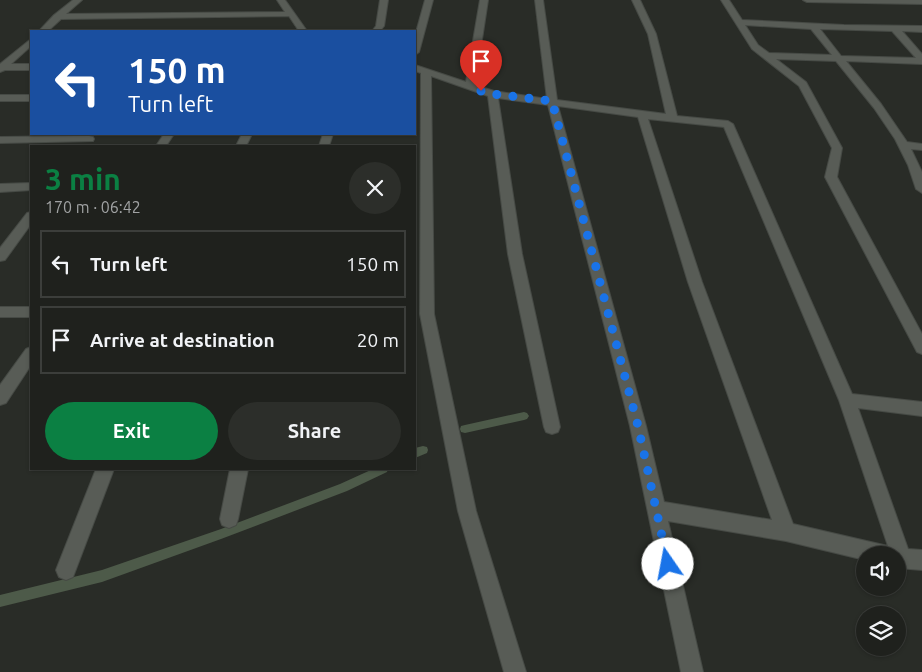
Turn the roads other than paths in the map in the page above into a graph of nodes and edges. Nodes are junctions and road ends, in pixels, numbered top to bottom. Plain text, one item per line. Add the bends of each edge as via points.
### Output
1 (78, 0) edge
2 (281, 0) edge
3 (384, 0) edge
4 (429, 0) edge
5 (484, 0) edge
6 (539, 0) edge
7 (636, 0) edge
8 (725, 0) edge
9 (806, 0) edge
10 (922, 2) edge
11 (291, 14) junction
12 (58, 18) junction
13 (738, 22) junction
14 (813, 26) junction
15 (895, 29) junction
16 (44, 30) edge
17 (302, 30) edge
18 (377, 30) edge
19 (922, 30) edge
20 (30, 43) edge
21 (416, 48) edge
22 (767, 56) junction
23 (836, 58) junction
24 (922, 60) edge
25 (30, 67) edge
26 (1, 68) edge
27 (421, 70) edge
28 (470, 87) junction
29 (493, 94) junction
30 (0, 98) edge
31 (30, 98) edge
32 (552, 101) junction
33 (642, 115) junction
34 (672, 117) junction
35 (0, 140) edge
36 (88, 140) edge
37 (904, 145) junction
38 (922, 147) edge
39 (30, 187) edge
40 (0, 188) edge
41 (922, 189) edge
42 (30, 218) edge
43 (0, 242) edge
44 (14, 242) junction
45 (0, 257) edge
46 (0, 312) edge
47 (30, 312) edge
48 (922, 348) edge
49 (30, 354) edge
50 (0, 398) edge
51 (847, 400) junction
52 (922, 409) edge
53 (552, 427) dead end
54 (105, 470) edge
55 (239, 470) edge
56 (656, 510) junction
57 (229, 519) dead end
58 (786, 532) junction
59 (892, 546) edge
60 (856, 548) edge
61 (906, 558) edge
62 (922, 560) edge
63 (66, 570) dead end
64 (515, 672) edge
65 (692, 672) edge

1 - 12 street
2 - 11 street
3 - 18 street
4 - 21 street
5 - 28 street
6 - 32 street
7 - 34 street via 652,34
8 - 13 street
9 - 10 street
11 - 12 street
11 - 17 street
12 - 16 street
13 - 14 street
13 - 22 street via 755,47
14 - 15 street
14 - 23 street
15 - 19 street
15 - 24 street
20 - 26 street
22 - 23 street
22 - 48 street via 803,84 837,148 831,177
23 - 24 street
23 - 37 street
25 - 26 street
27 - 28 street
27 - 64 street via 428,314 467,511
28 - 29 street
29 - 32 street
29 - 53 street via 516,254
30 - 31 street
32 - 33 street
32 - 56 street via 638,426
33 - 34 street
33 - 58 street via 695,282
34 - 51 street via 728,124
35 - 36 street
37 - 38 street
37 - 41 street
39 - 40 street
42 - 44 street
43 - 44 street
44 - 45 street
46 - 47 street
49 - 50 street
51 - 52 street
51 - 59 street
54 - 63 street
55 - 57 street
56 - 58 street
56 - 65 street
58 - 60 street
61 - 62 street

